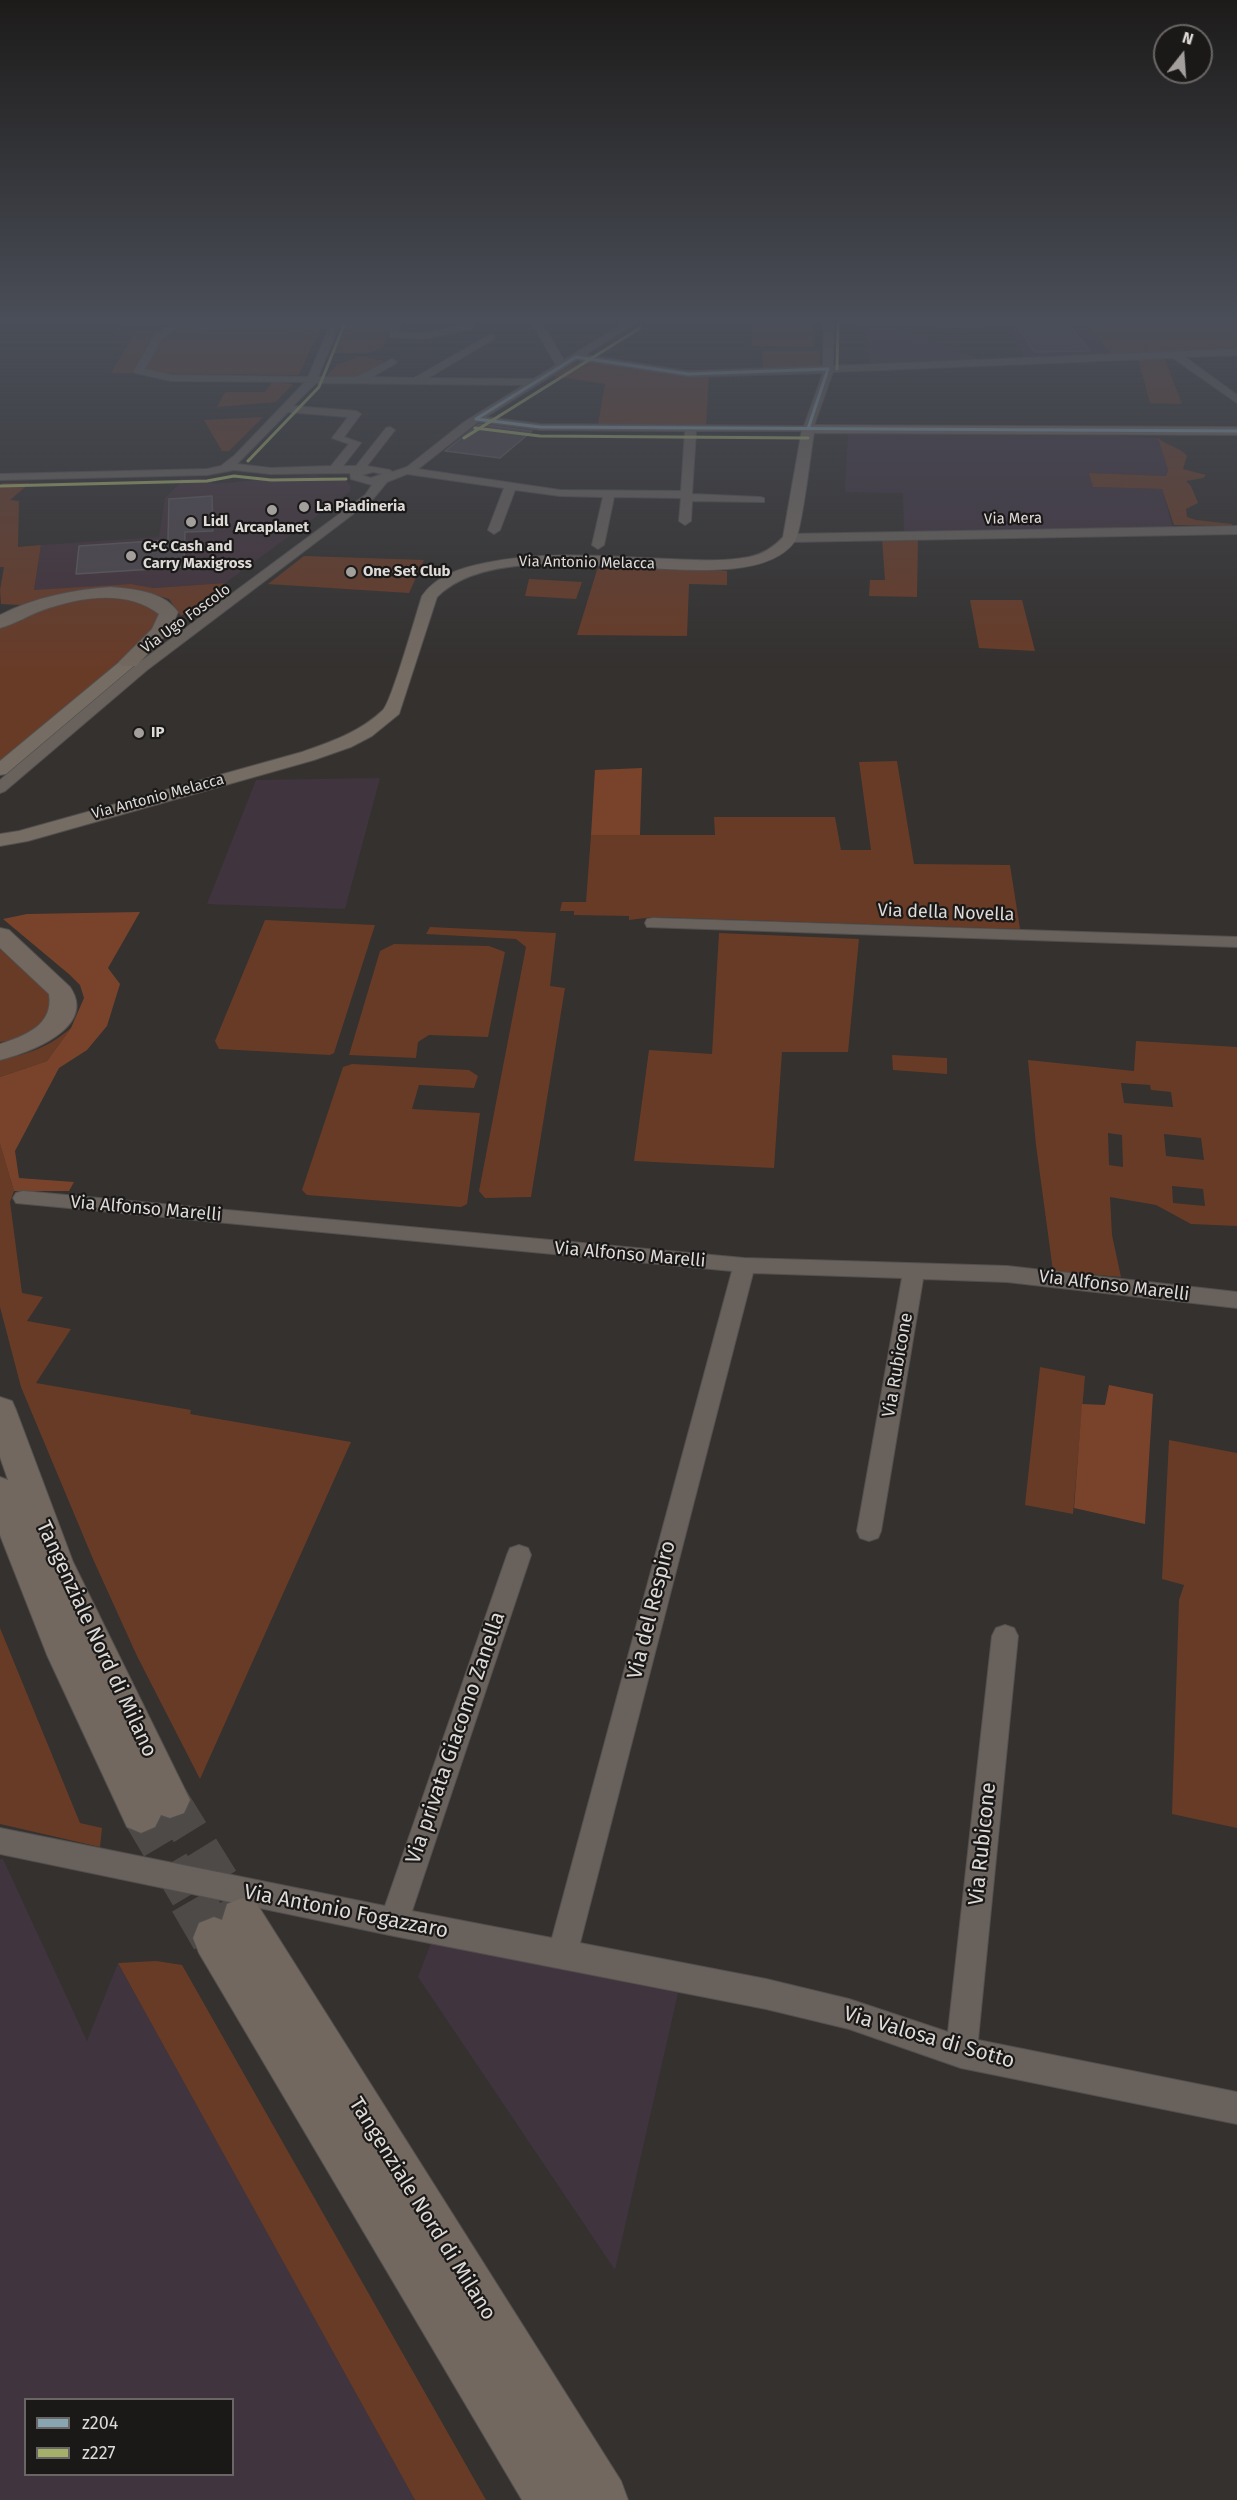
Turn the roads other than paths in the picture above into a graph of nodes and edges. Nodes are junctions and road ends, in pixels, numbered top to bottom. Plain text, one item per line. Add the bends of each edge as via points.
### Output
1 (265, 437) edge
2 (339, 437) edge
3 (385, 437) edge
4 (452, 437) edge
5 (578, 437) edge
6 (624, 437) edge
7 (690, 437) edge
8 (807, 437) edge
9 (418, 461) junction
10 (243, 468) junction
11 (335, 469) junction
12 (372, 469) junction
13 (319, 470) junction
14 (407, 471) junction
15 (220, 472) junction
16 (357, 475) junction
17 (0, 477) edge
18 (384, 479) junction
19 (510, 487) junction
20 (609, 494) junction
21 (686, 496) junction
22 (760, 500) dead end
23 (685, 521) dead end
24 (494, 530) dead end
25 (1237, 530) edge
26 (790, 538) junction
27 (598, 545) dead end
28 (0, 622) edge
29 (129, 662) junction
30 (0, 770) edge
31 (0, 788) edge
32 (21, 837) junction
33 (0, 840) edge
34 (0, 849) edge
35 (654, 923) dead end
36 (0, 935) edge
37 (1237, 942) edge
38 (0, 1052) edge
39 (23, 1198) dead end
40 (744, 1265) junction
41 (914, 1270) junction
42 (1237, 1300) edge
43 (0, 1410) edge
44 (0, 1491) edge
45 (869, 1532) dead end
46 (519, 1555) dead end
47 (1005, 1636) dead end
48 (0, 1841) edge
49 (394, 1922) junction
50 (562, 1955) junction
51 (693, 1981) joint
52 (961, 2052) junction
53 (1237, 2108) edge
54 (552, 2500) edge
55 (602, 2500) edge

1 - 10 street
2 - 11 street via 356,443
3 - 16 street
4 - 9 street
5 - 6 street via 621,448
7 - 21 street
8 - 26 main road
9 - 12 street via 396,468
9 - 14 street
10 - 13 street
10 - 15 street
10 - 15 street via 229,479
11 - 13 street
11 - 16 street
12 - 16 street
12 - 18 street via 387,473
13 - 16 street
14 - 18 street
14 - 19 street
15 - 17 street
16 - 18 street via 371,482
16 - 29 street, Via Ugo Foscolo via 361,485 358,492
18 - 31 street via 374,493 142,667
19 - 20 street
19 - 24 street
20 - 21 street
20 - 27 street
21 - 22 street
21 - 23 street
25 - 26 street, Via Mera
26 - 32 main road, Via Antonio Melacca via 777,552 732,564 535,561 465,572 430,596 398,701 384,719 366,732 308,756
28 - 29 highway via 30,607 70,596 117,594 146,598 164,607 169,612 168,619
29 - 30 main road, Via Ugo Foscolo
32 - 33 main road, Via Antonio Melacca
32 - 34 main road, Via Antonio Melacca
35 - 37 street, Via della Novella
36 - 38 highway via 61,992 65,1002 62,1016 52,1028 20,1047
39 - 40 street, Via Alfonso Marelli
40 - 41 street, Via Alfonso Marelli
40 - 50 street, Via del Respiro
41 - 42 street, Via Alfonso Marelli via 1007,1274
41 - 45 street, Via Rubicone
43 - 44 highway, Tangenziale Nord di Milano via 56,1562 156,1807 66,1655
46 - 49 street, Via privata Giacomo Zanella
47 - 52 street, Via Rubicone
48 - 49 street, Via Antonio Fogazzaro
49 - 50 street, Via Antonio Fogazzaro
50 - 51 street, Via Antonio Fogazzaro
51 - 52 street, Via Valosa di Sotto via 807,2003
52 - 53 street, Via Valosa di Sotto
54 - 55 highway, Tangenziale Nord di Milano via 228,1928

